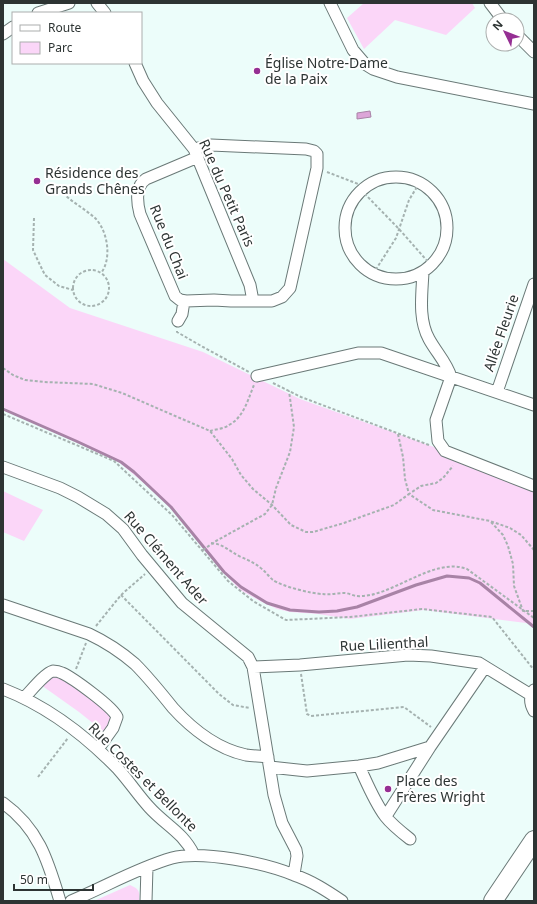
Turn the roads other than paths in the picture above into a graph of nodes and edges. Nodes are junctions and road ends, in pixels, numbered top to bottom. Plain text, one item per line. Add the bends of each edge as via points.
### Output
1 (69, 3) edge
2 (97, 3) edge
3 (330, 3) edge
4 (490, 3) edge
5 (41, 12) edge
6 (104, 12) edge
7 (497, 12) edge
8 (12, 28) edge
9 (3, 34) edge
10 (525, 43) edge
11 (534, 52) edge
12 (135, 64) edge
13 (534, 104) edge
14 (196, 153) junction
15 (427, 268) junction
16 (534, 284) edge
17 (184, 301) junction
18 (253, 301) junction
19 (178, 321) road end
20 (257, 376) road end
21 (451, 377) junction
22 (497, 392) junction
23 (534, 405) edge
24 (3, 467) edge
25 (534, 486) edge
26 (3, 605) edge
27 (253, 667) junction
28 (485, 667) junction
29 (3, 689) edge
30 (533, 692) edge
31 (24, 698) junction
32 (534, 711) edge
33 (430, 747) junction
34 (98, 749) junction
35 (269, 762) junction
36 (359, 766) junction
37 (5, 808) edge
38 (386, 816) junction
39 (410, 840) dead end
40 (534, 840) edge
41 (194, 855) junction
42 (534, 857) edge
43 (147, 866) junction
44 (294, 874) junction
45 (60, 901) edge
46 (71, 901) edge
47 (146, 901) edge
48 (342, 901) edge
49 (493, 901) edge
50 (504, 901) edge

1 - 5 street
2 - 6 street
3 - 13 street via 353,50 373,69 397,77
4 - 7 street
8 - 9 street
10 - 11 street
12 - 14 street, Rue du Petit Paris via 157,103
14 - 17 street, Rue du Chai via 146,179 140,183 138,189 140,214 175,296
14 - 18 street, Rue du Petit Paris via 250,285
14 - 18 street, Rue du Chai via 211,145 309,149 317,154 317,168 288,291 276,300
15 - 15 street via 444,247 447,232 444,210 432,191 420,182 401,177 377,180 363,189 353,200 345,223 348,247 354,258 372,274 389,279 412,277
15 - 21 street via 422,322
16 - 22 street, Allée Fleurie
17 - 18 street
17 - 19 street
20 - 21 street via 370,352 381,353
21 - 22 street
21 - 25 street via 436,420 438,440 445,450
22 - 23 street
24 - 27 street, Rue Clément Ader via 60,488 97,508 123,529 182,603 248,656
26 - 35 street via 90,634 103,641 147,676 183,718 207,737 233,751
27 - 28 street, Rue Lilienthal via 414,655 471,661
27 - 35 street, Rue Clément Ader
28 - 30 street, Rue Lilienthal
28 - 33 street
29 - 31 street, Rue Costes et Bellonte
30 - 32 street, Rue Lilienthal via 530,701
31 - 34 street, Rue Costes et Bellonte via 47,710
31 - 34 street via 51,672 62,673 112,709 117,717 113,728
33 - 36 street via 378,763
33 - 38 street
34 - 41 street, Rue Costes et Bellonte via 119,770 152,811 184,839
35 - 36 street via 307,771
35 - 44 street, Rue Clément Ader via 278,810 296,850
36 - 38 street
37 - 45 street via 22,819 38,840
38 - 39 street
40 - 49 main road
41 - 43 street
41 - 44 street via 263,865
42 - 50 main road
43 - 46 street
43 - 47 street
44 - 48 street

